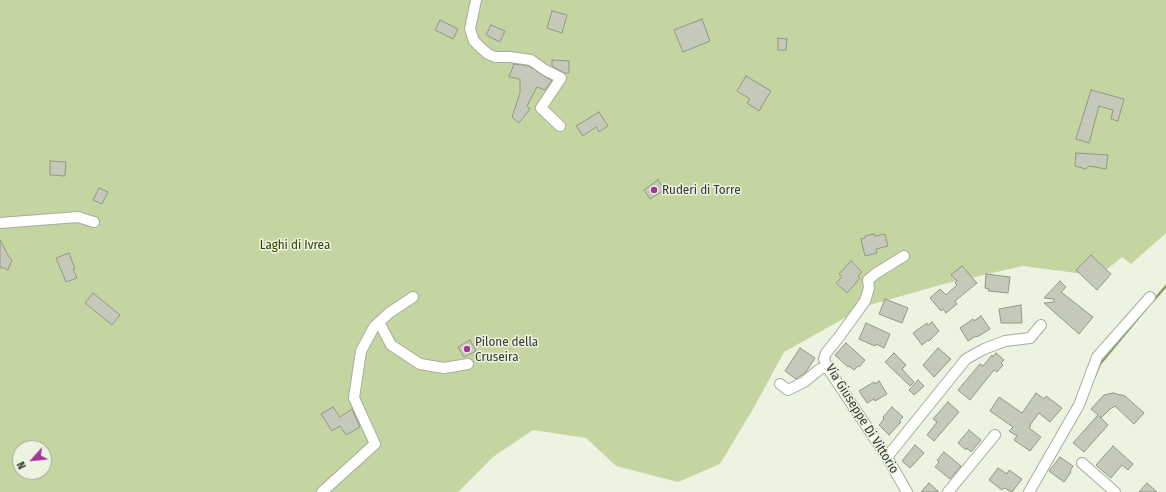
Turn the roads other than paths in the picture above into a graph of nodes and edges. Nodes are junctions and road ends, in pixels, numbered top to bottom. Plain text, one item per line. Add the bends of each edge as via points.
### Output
1 (476, 0) edge
2 (560, 126) dead end
3 (94, 222) dead end
4 (0, 223) edge
5 (904, 256) dead end
6 (413, 297) dead end
7 (1150, 297) dead end
8 (379, 322) junction
9 (1041, 325) dead end
10 (468, 364) dead end
11 (827, 366) junction
12 (780, 384) dead end
13 (995, 435) dead end
14 (887, 457) junction
15 (1082, 463) dead end
16 (322, 492) edge
17 (907, 492) edge
18 (948, 492) edge
19 (1029, 492) edge
20 (1115, 492) edge

1 - 2 street via 470,30 474,41 488,54 495,57 531,60 561,78 541,108
3 - 4 street via 78,217
5 - 11 street, Via Giuseppe Di Vittorio via 868,280 869,288 865,301 826,353 824,359
6 - 8 street
7 - 19 street via 1097,357 1080,405
8 - 10 street via 391,344 420,364 444,368
8 - 16 street via 374,326 361,351 354,398 375,444
9 - 14 street via 1030,338 1005,341 966,359
11 - 12 street via 788,390
11 - 14 street, Via Giuseppe Di Vittorio
13 - 18 street
14 - 17 street, Via Giuseppe Di Vittorio
15 - 20 street

